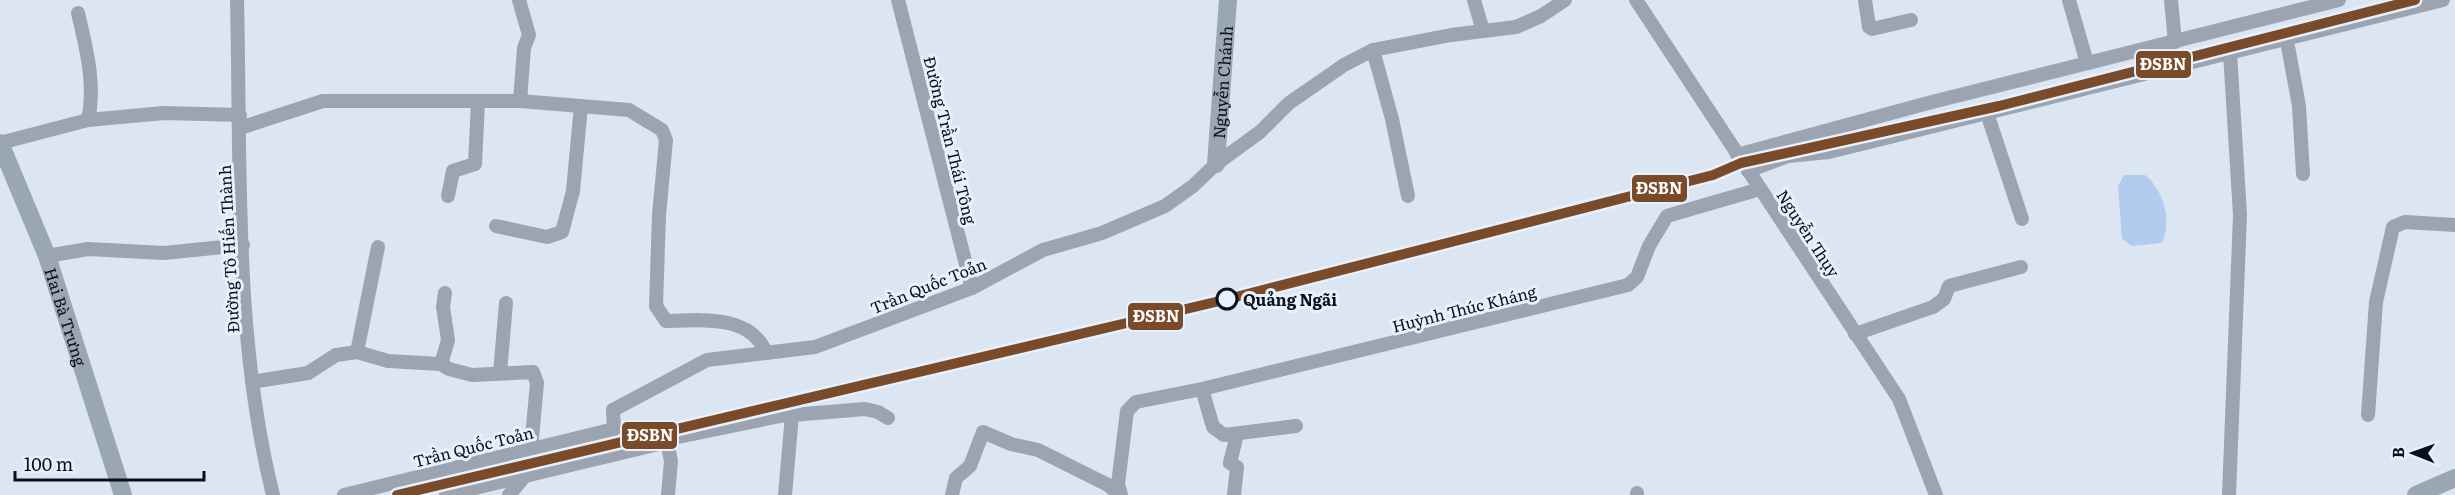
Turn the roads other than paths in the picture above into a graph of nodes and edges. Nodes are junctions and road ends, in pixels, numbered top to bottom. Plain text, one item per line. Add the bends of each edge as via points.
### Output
1 (237, 0) edge
2 (519, 0) edge
3 (898, 0) edge
4 (1228, 0) edge
5 (1474, 0) edge
6 (1565, 0) edge
7 (1636, 0) edge
8 (1865, 0) edge
9 (2069, 0) edge
10 (2170, 0) edge
11 (2339, 0) edge
12 (2443, 0) edge
13 (78, 13) dead end
14 (1911, 20) dead end
15 (1483, 31) junction
16 (2287, 41) junction
17 (2175, 42) junction
18 (1373, 50) junction
19 (2230, 53) junction
20 (2087, 63) junction
21 (520, 101) junction
22 (478, 102) junction
23 (581, 106) junction
24 (1988, 113) junction
25 (88, 120) junction
26 (240, 121) junction
27 (0, 143) edge
28 (1737, 155) junction
29 (1216, 164) junction
30 (1748, 171) junction
31 (2303, 174) dead end
32 (1760, 189) junction
33 (448, 196) dead end
34 (1408, 196) dead end
35 (2022, 219) dead end
36 (2455, 225) edge
37 (496, 226) dead end
38 (243, 245) junction
39 (378, 247) dead end
40 (47, 256) junction
41 (2021, 267) dead end
42 (972, 288) junction
43 (445, 293) dead end
44 (506, 303) dead end
45 (1855, 334) junction
46 (357, 352) junction
47 (766, 353) junction
48 (441, 364) junction
49 (500, 374) junction
50 (252, 382) junction
51 (1202, 389) junction
52 (792, 415) junction
53 (2368, 416) dead end
54 (888, 418) dead end
55 (1296, 426) dead end
56 (1237, 434) junction
57 (667, 442) junction
58 (531, 449) junction
59 (525, 476) junction
60 (2455, 478) edge
61 (123, 495) edge
62 (273, 495) edge
63 (344, 495) edge
64 (446, 495) edge
65 (509, 495) edge
66 (668, 495) edge
67 (785, 495) edge
68 (952, 495) edge
69 (1120, 495) edge
70 (1234, 495) edge
71 (1936, 495) edge
72 (2229, 495) edge
73 (2416, 495) edge

1 - 26 street, Đường Tô Hiến Thành
2 - 21 street via 529,35 524,48
3 - 42 street, Đường Trần Thái Tông
4 - 29 main road, Nguyễn Chánh
5 - 15 street
6 - 15 street, Trần Quốc Toản via 1516,27
7 - 28 street, Nguyễn Thụy
8 - 14 street via 1872,29
9 - 20 street
10 - 17 street
11 - 17 street
12 - 16 street
13 - 25 street via 91,70
15 - 18 street, Trần Quốc Toản
16 - 19 street
16 - 31 street via 2299,106
17 - 20 street
18 - 29 street, Trần Quốc Toản via 1289,103 1260,132
18 - 34 street
19 - 24 street
19 - 72 street via 2240,215
20 - 28 street
21 - 22 street
21 - 23 street
22 - 26 street via 323,101
22 - 33 street via 475,164 453,171
23 - 37 street via 573,191 562,232 547,237
23 - 47 street via 629,110 662,130 666,140 656,306 661,316 666,321 722,321 745,328
24 - 30 street via 1829,152 1788,156
24 - 35 street
25 - 26 street via 164,113
25 - 27 street
26 - 38 street, Đường Tô Hiến Thành
27 - 40 main road, Hai Bà Trưng
28 - 30 street, Nguyễn Thụy
29 - 42 street, Trần Quốc Toản via 1165,206 1102,233 1043,250
30 - 32 street, Nguyễn Thụy
32 - 45 street, Nguyễn Thụy
32 - 51 street, Huỳnh Thúc Kháng via 1667,216 1637,277 1628,285
36 - 53 street via 2405,222 2393,227 2376,302
38 - 40 street via 164,253 88,249
38 - 50 street, Đường Tô Hiến Thành
39 - 46 street
40 - 61 main road, Hai Bà Trưng
41 - 45 street via 1949,286 1944,299 1933,308
42 - 47 street, Trần Quốc Toản via 815,347
43 - 48 street via 448,340
44 - 49 street
45 - 71 street, Nguyễn Thụy via 1899,399
46 - 48 street via 388,361
46 - 50 street via 336,355 308,373
47 - 58 street, Trần Quốc Toản via 707,360 613,410 614,429
48 - 49 street via 472,375
49 - 58 street via 527,372 537,377
50 - 62 street, Đường Tô Hiến Thành via 256,421
51 - 56 street via 1213,427 1224,435
51 - 69 street, Huỳnh Thúc Kháng via 1136,402 1127,411
52 - 54 street via 865,409
52 - 57 street
52 - 67 street
55 - 56 street
56 - 70 street via 1230,464 1237,467
57 - 59 street
57 - 66 street via 671,461
58 - 63 street, Trần Quốc Toản
59 - 64 street
59 - 65 street
60 - 73 main road
68 - 69 street via 956,478 970,466 983,432 1038,450

